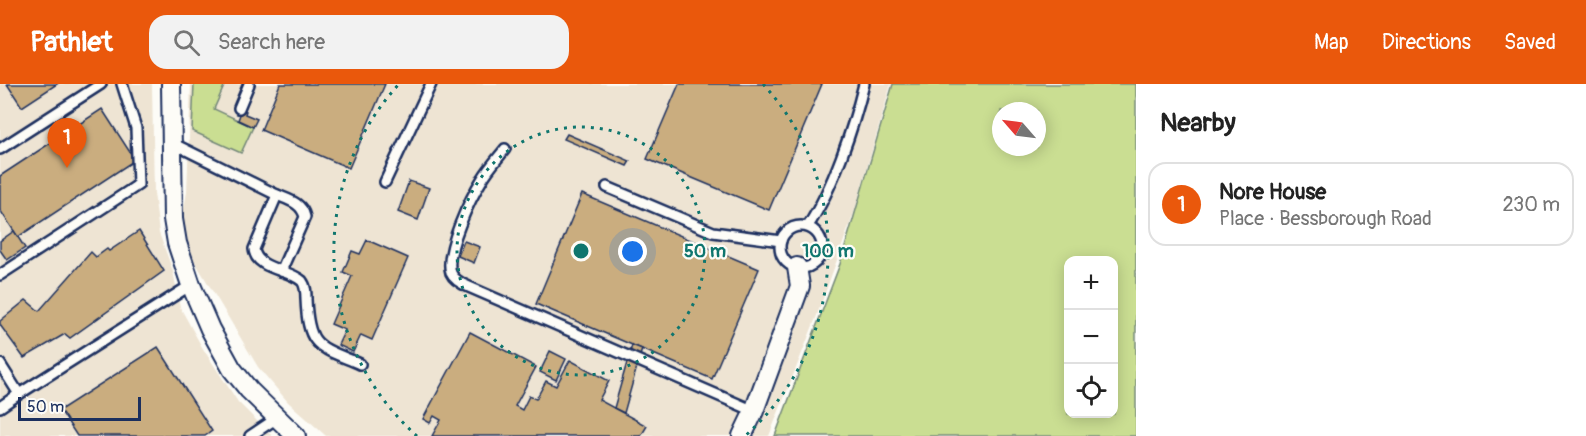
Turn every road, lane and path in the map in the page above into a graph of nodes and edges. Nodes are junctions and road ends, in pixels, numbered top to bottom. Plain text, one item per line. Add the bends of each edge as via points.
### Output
1 (101, 84) edge
2 (122, 84) edge
3 (171, 84) edge
4 (249, 84) edge
5 (431, 84) edge
6 (864, 84) edge
7 (239, 108) dead end
8 (172, 143) junction
9 (0, 149) edge
10 (505, 149) dead end
11 (385, 182) dead end
12 (607, 187) dead end
13 (277, 195) junction
14 (808, 226) junction
15 (781, 241) junction
16 (797, 267) junction
17 (281, 271) junction
18 (0, 275) edge
19 (191, 285) junction
20 (0, 364) edge
21 (360, 364) dead end
22 (19, 394) junction
23 (0, 407) edge
24 (754, 411) junction
25 (277, 418) junction
26 (250, 436) edge
27 (296, 436) edge
28 (742, 436) edge

1 - 9 lane
2 - 18 lane via 136,128 138,185
3 - 8 street
4 - 7 lane
5 - 11 lane
6 - 14 lane via 842,155
8 - 13 lane
8 - 19 street via 172,219
10 - 24 lane via 475,192 453,244 450,264 455,279
12 - 15 lane via 713,232
13 - 17 lane via 297,204 304,217
13 - 17 lane via 254,254
14 - 15 lane via 794,226
14 - 16 lane via 819,234 823,248 817,261
15 - 16 lane via 781,254
16 - 24 street via 800,286
17 - 21 lane via 304,285 309,329 318,343
19 - 22 lane
19 - 25 street via 224,357
20 - 22 lane
22 - 23 lane
24 - 28 street
25 - 26 lane
25 - 27 street

